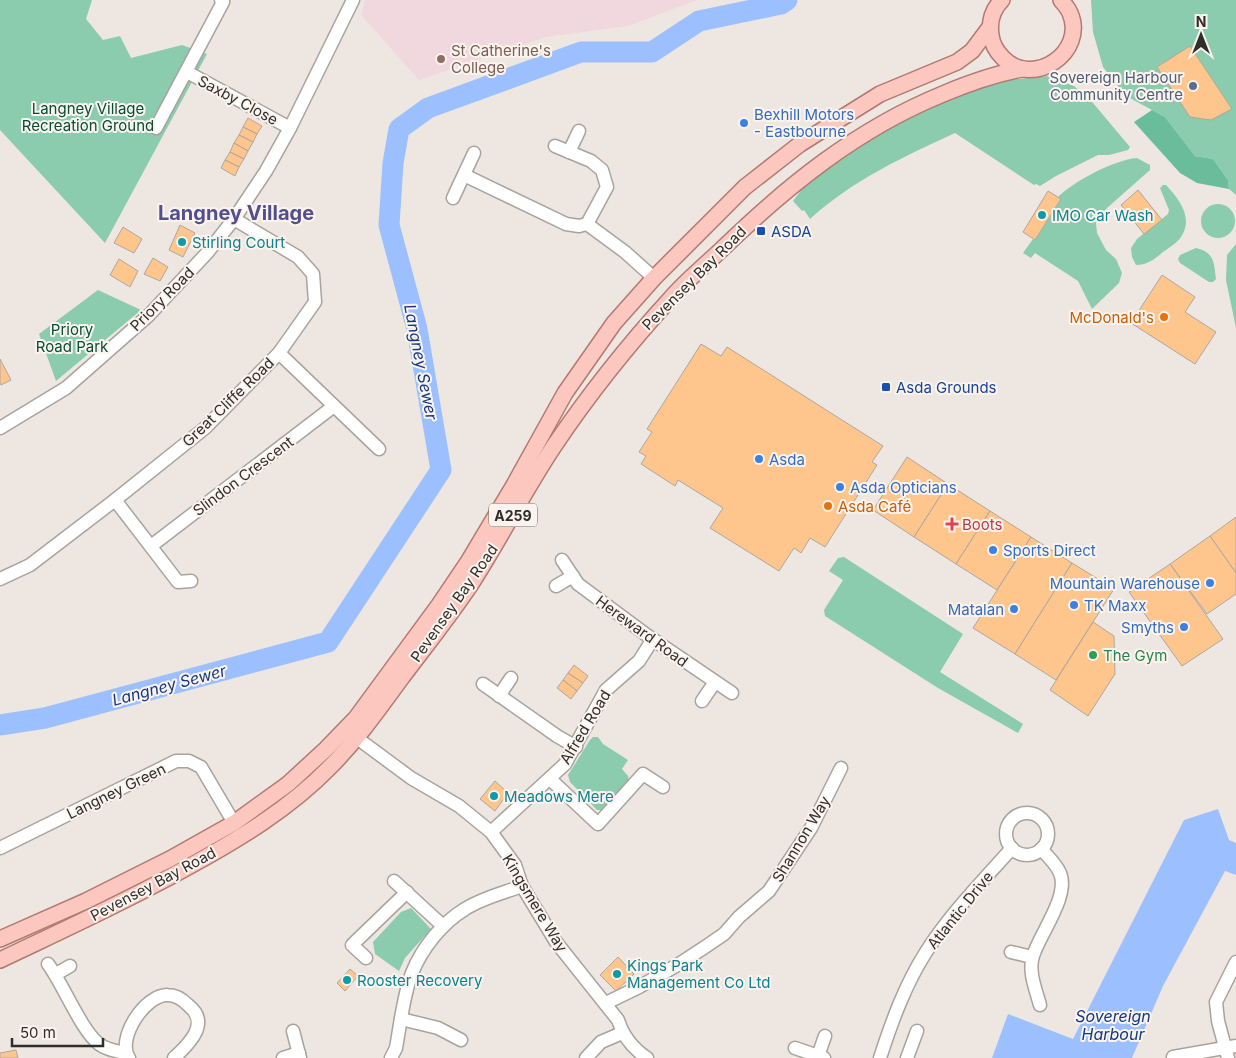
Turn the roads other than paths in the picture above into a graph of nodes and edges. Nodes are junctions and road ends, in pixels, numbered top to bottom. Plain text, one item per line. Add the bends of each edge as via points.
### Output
1 (353, 0) edge
2 (1002, 0) edge
3 (1061, 0) edge
4 (222, 1) edge
5 (1070, 6) edge
6 (990, 27) junction
7 (1022, 69) junction
8 (187, 72) junction
9 (156, 128) dead end
10 (290, 128) junction
11 (579, 131) dead end
12 (555, 146) dead end
13 (569, 152) junction
14 (474, 153) dead end
15 (464, 175) junction
16 (453, 198) dead end
17 (234, 219) junction
18 (587, 224) junction
19 (654, 278) junction
20 (279, 353) junction
21 (334, 406) junction
22 (0, 428) edge
23 (379, 449) dead end
24 (115, 500) junction
25 (151, 546) junction
26 (562, 560) dead end
27 (573, 576) junction
28 (0, 579) edge
29 (191, 581) dead end
30 (556, 586) dead end
31 (653, 639) junction
32 (511, 678) dead end
33 (715, 682) junction
34 (483, 684) dead end
35 (732, 693) dead end
36 (499, 696) junction
37 (702, 701) dead end
38 (357, 738) junction
39 (576, 747) junction
40 (841, 768) dead end
41 (550, 779) junction
42 (663, 787) dead end
43 (234, 823) junction
44 (491, 832) junction
45 (0, 848) edge
46 (1012, 848) junction
47 (1041, 849) junction
48 (394, 881) dead end
49 (522, 886) junction
50 (407, 892) junction
51 (443, 926) junction
52 (0, 939) edge
53 (1011, 952) dead end
54 (1032, 957) junction
55 (366, 958) dead end
56 (0, 960) edge
57 (1236, 962) edge
58 (70, 966) dead end
59 (606, 1003) junction
60 (1040, 1005) dead end
61 (401, 1019) junction
62 (918, 1031) dead end
63 (293, 1032) dead end
64 (622, 1033) junction
65 (825, 1036) dead end
66 (461, 1040) dead end
67 (796, 1048) dead end
68 (1230, 1051) edge
69 (127, 1055) edge
70 (299, 1056) edge
71 (821, 1057) edge
72 (910, 1057) edge
73 (1173, 1057) edge
74 (174, 1058) edge
75 (283, 1058) edge
76 (391, 1058) edge
77 (586, 1058) edge
78 (647, 1058) edge
79 (880, 1058) edge

1 - 10 street, Priory Road
2 - 6 main road, Pevensey Bay Road via 992,16
3 - 5 main road
4 - 8 street, Saxby Close
5 - 7 main road, Pevensey Bay Road via 1072,33 1064,53 1047,66
6 - 7 main road via 991,40 997,52 1006,62
6 - 19 main road, Pevensey Bay Road / A259 via 972,51 957,62 880,94 800,144 745,187
7 - 38 main road, Pevensey Bay Road / A259 via 978,79 909,108 848,144 759,212 671,298 592,393 539,469 469,586
8 - 9 street, Saxby Close
8 - 10 street, Saxby Close
10 - 17 street, Priory Road
11 - 13 street
12 - 13 street
13 - 18 street via 591,161 602,170 607,187
14 - 15 street
15 - 16 street
15 - 18 street via 566,224
17 - 20 street, Great Cliffe Road via 298,257 313,274 315,302
17 - 22 street, Priory Road via 207,253 148,315 66,388
18 - 19 street
19 - 43 main road, Pevensey Bay Road / A259 via 614,323 565,393 468,562 356,718 288,784
20 - 21 street
20 - 24 street, Great Cliffe Road via 205,428
21 - 23 street
21 - 25 street, Slindon Crescent
24 - 25 street
24 - 28 street, Great Cliffe Road via 30,565
25 - 29 street via 178,582
26 - 27 street, Hereward Road
27 - 30 street
27 - 31 street, Hereward Road via 578,584
31 - 33 street, Hereward Road
31 - 39 street, Alfred Road via 639,661 606,690
32 - 36 street
33 - 35 street, Hereward Road
33 - 37 street
34 - 36 street
36 - 39 street
38 - 44 street, Kingsmere Way via 410,778 459,806
38 - 56 main road, Pevensey Bay Road / A259 via 297,797 242,837 144,891
39 - 41 street, Alfred Road
40 - 59 street, Shannon Way via 811,828 769,891 711,943
41 - 42 street via 598,824 643,774
41 - 44 street, Alfred Road
43 - 45 street, Langney Green via 202,767 189,761 176,761
43 - 52 main road, Pevensey Bay Road / A259 via 86,901
44 - 49 street, Kingsmere Way via 515,865
46 - 47 street via 1023,854
46 - 47 street via 1007,838 1008,826 1016,816 1029,813 1041,818 1048,830
46 - 79 street, Atlantic Drive via 958,908 927,951 901,1000
47 - 54 street via 1061,875 1061,885 1057,905
48 - 50 street
49 - 51 street via 465,909
49 - 59 street, Kingsmere Way via 556,942
50 - 51 street
50 - 55 street via 352,944
51 - 61 street via 411,973
53 - 54 street
54 - 60 street via 1032,978
57 - 68 street via 1216,1002 1218,1021
58 - 69 street via 52,969 77,1013 98,1043
59 - 64 street, Kingsmere Way via 618,1020
61 - 66 street via 438,1028
61 - 76 street
62 - 72 street
63 - 70 street
64 - 77 street via 601,1042
64 - 78 street, Kingsmere Way via 636,1051
65 - 71 street
67 - 71 street
68 - 73 street
69 - 74 street via 126,1038 131,1026 146,1006 168,995 193,1008 198,1024 189,1044
70 - 75 street

